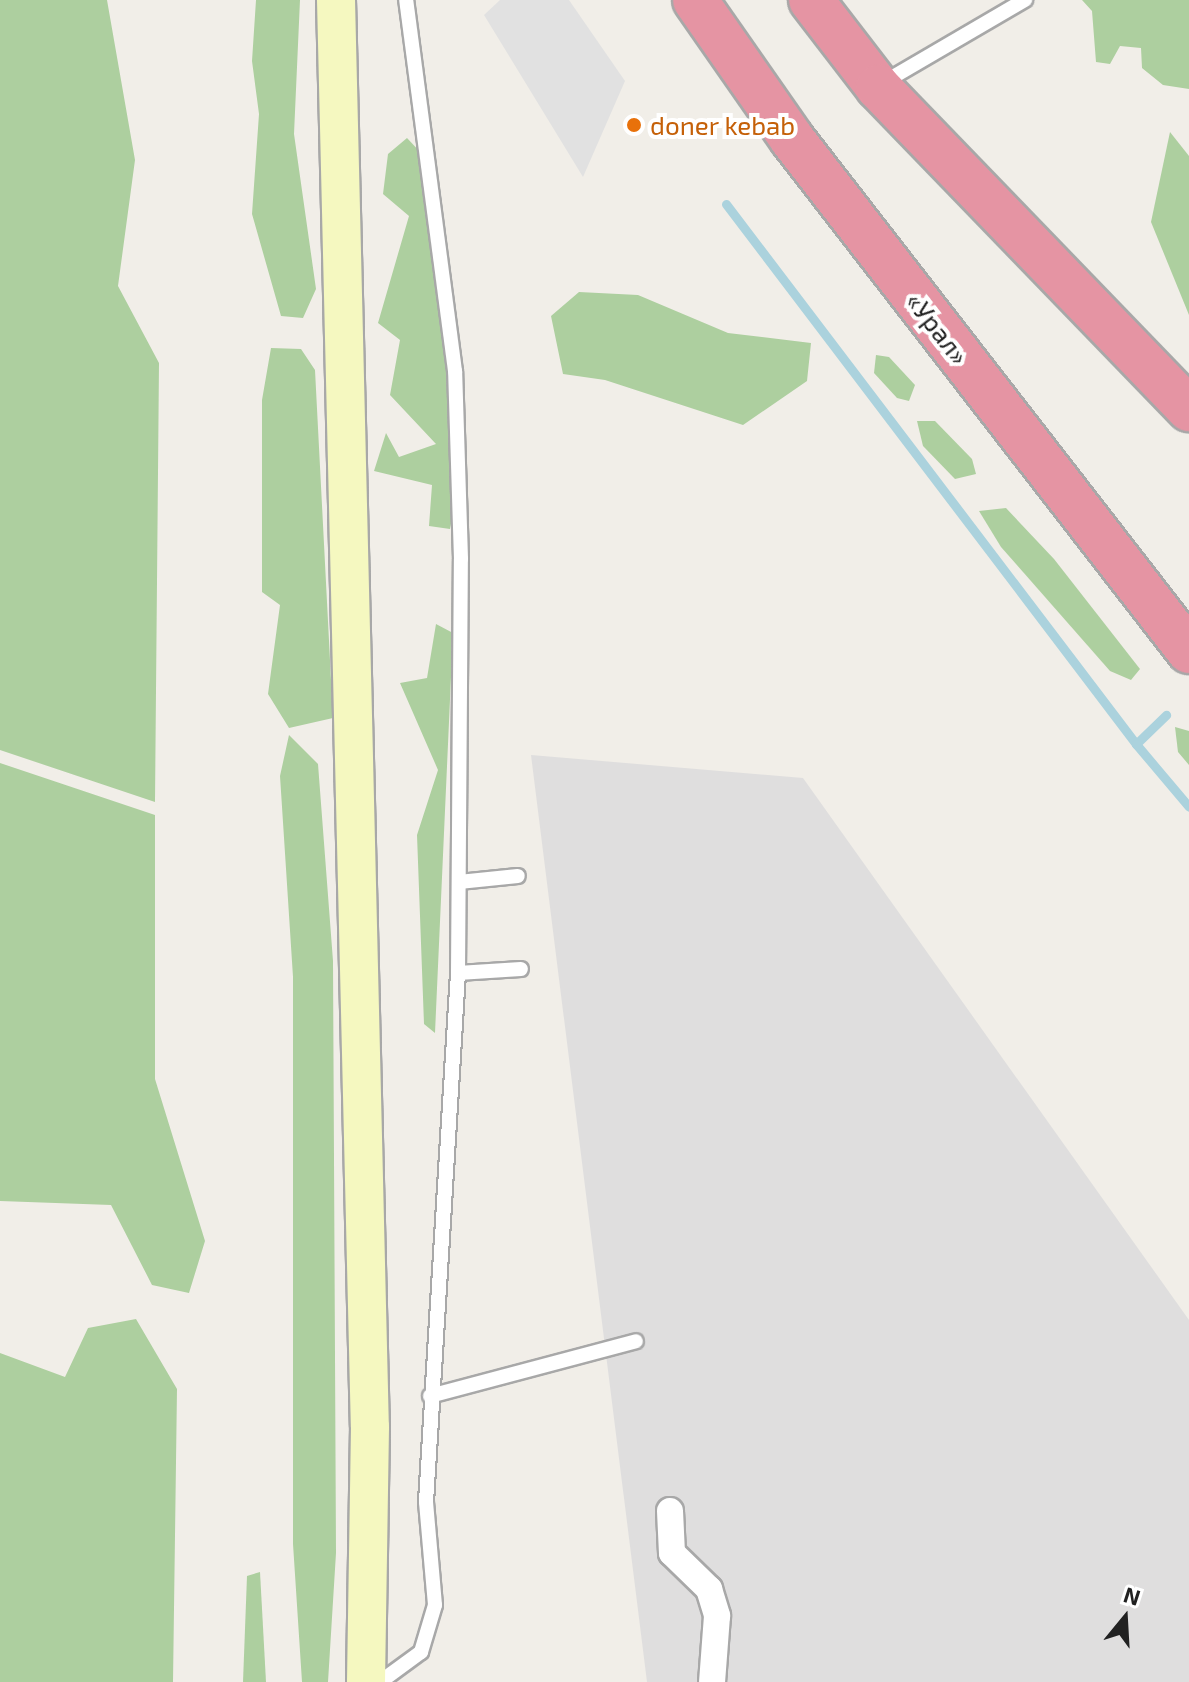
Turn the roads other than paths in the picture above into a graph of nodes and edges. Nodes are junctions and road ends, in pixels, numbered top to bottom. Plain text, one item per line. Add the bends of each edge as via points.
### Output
1 (336, 0) edge
2 (406, 0) edge
3 (695, 0) edge
4 (811, 0) edge
5 (1025, 0) edge
6 (878, 87) junction
7 (1189, 409) edge
8 (1189, 651) edge
9 (518, 876) dead end
10 (459, 882) junction
11 (521, 969) dead end
12 (458, 973) junction
13 (636, 1341) dead end
14 (430, 1396) junction
15 (670, 1511) dead end
16 (366, 1682) edge
17 (380, 1682) edge
18 (712, 1682) edge

1 - 16 main road via 370,1427
2 - 10 lane via 455,371 461,559
3 - 8 highway, «Урал» via 792,139
4 - 6 highway
5 - 6 lane
6 - 7 highway
9 - 10 lane
10 - 12 lane
11 - 12 lane
12 - 14 lane
13 - 14 lane
14 - 17 lane via 426,1502 435,1605 421,1652
15 - 18 street via 672,1553 709,1589 717,1616

